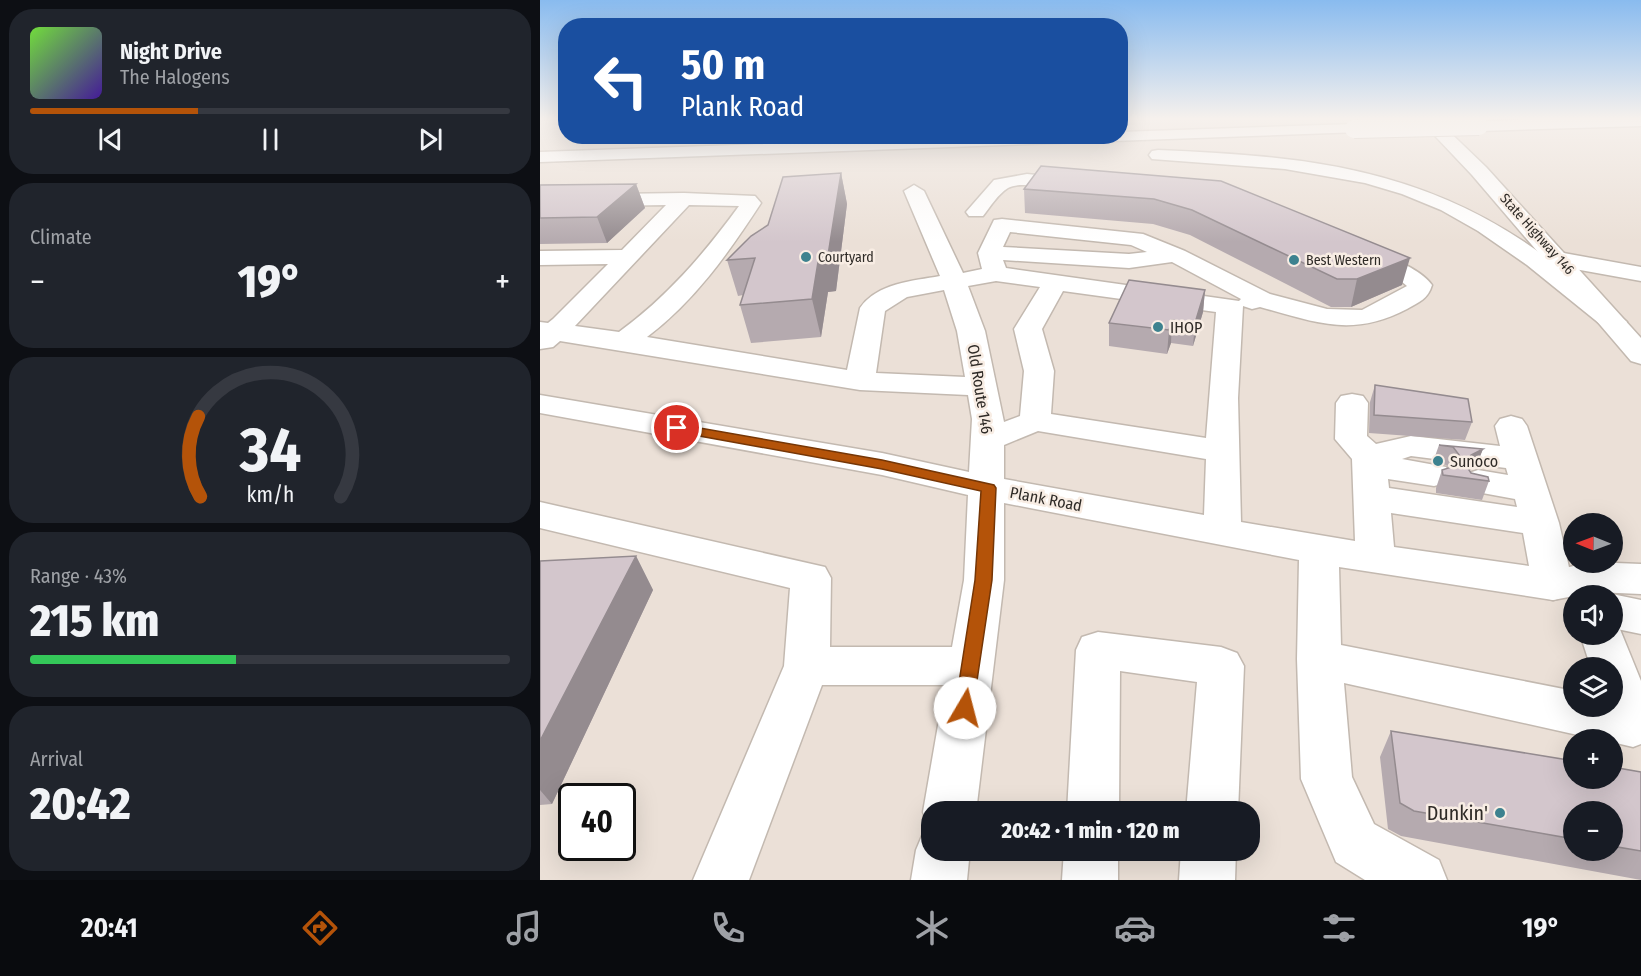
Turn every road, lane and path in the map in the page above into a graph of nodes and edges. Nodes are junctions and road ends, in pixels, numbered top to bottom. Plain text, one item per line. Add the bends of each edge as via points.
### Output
1 (1269, 160) edge
2 (1468, 160) edge
3 (1097, 186) edge
4 (684, 200) junction
5 (540, 201) edge
6 (942, 207) junction
7 (1002, 225) junction
8 (1344, 248) edge
9 (1177, 256) junction
10 (628, 257) junction
11 (540, 258) edge
12 (992, 264) junction
13 (1565, 266) junction
14 (1641, 274) edge
15 (1056, 281) junction
16 (954, 283) junction
17 (1641, 286) edge
18 (1261, 299) junction
19 (1230, 306) junction
20 (1614, 322) junction
21 (545, 335) edge
22 (624, 341) junction
23 (1641, 355) edge
24 (860, 381) junction
25 (982, 387) junction
26 (1352, 403) dead end
27 (540, 404) edge
28 (1035, 421) junction
29 (1511, 426) dead end
30 (988, 440) junction
31 (1222, 451) junction
32 (1369, 456) junction
33 (1434, 475) dead end
34 (1479, 482) edge
35 (988, 488) junction
36 (1530, 491) junction
37 (1372, 498) junction
38 (540, 515) edge
39 (1222, 532) junction
40 (1319, 550) junction
41 (1375, 559) junction
42 (1641, 579) edge
43 (1576, 585) edge
44 (1563, 591) edge
45 (1623, 613) edge
46 (1641, 617) edge
47 (1606, 645) edge
48 (1319, 659) junction
49 (807, 666) junction
50 (971, 666) junction
51 (1637, 734) edge
52 (951, 801) edge
53 (1093, 801) edge
54 (1213, 801) edge
55 (942, 861) edge
56 (1091, 861) edge
57 (1209, 861) edge
58 (721, 880) edge
59 (939, 880) edge
60 (1090, 880) edge
61 (1208, 880) edge
62 (1419, 880) edge

1 - 20 main road via 1318,167 1432,199 1485,225
2 - 13 main road, State Highway 146
3 - 6 main road via 1017,179
4 - 5 main road
4 - 10 main road
4 - 22 main road via 751,203 714,257 655,318
6 - 7 main road via 988,215
6 - 16 main road, Old Route 146
7 - 9 main road via 1123,237
7 - 12 main road
8 - 18 main road via 1410,276 1420,285 1418,293 1353,319
9 - 12 main road
9 - 18 main road
10 - 11 main road
10 - 21 main road
12 - 15 main road
12 - 16 main road
13 - 14 main road
13 - 17 main road
13 - 20 main road, State Highway 146
15 - 19 main road
15 - 28 main road via 1028,329 1039,371
16 - 24 main road via 898,291 873,308
16 - 25 main road, Old Route 146 via 971,331
18 - 19 main road
19 - 31 main road
20 - 23 main road, State Highway 146
21 - 22 main road
22 - 24 main road
24 - 25 main road
25 - 30 main road, Old Route 146
26 - 32 main road via 1352,439
27 - 35 main road, Plank Road via 882,464
28 - 30 main road
28 - 31 main road
29 - 36 main road
30 - 35 main road, Old Route 146
31 - 39 main road
32 - 33 main road via 1399,471
32 - 36 main road via 1410,446
32 - 37 main road
34 - 36 main road
35 - 39 main road, Plank Road
35 - 50 main road, Old Route 146 via 984,580
36 - 37 main road
36 - 44 main road
37 - 41 main road
38 - 49 main road via 810,579
39 - 40 main road, Plank Road
40 - 41 main road, Plank Road
40 - 48 main road
41 - 44 main road, Plank Road
42 - 43 main road via 1595,576
45 - 46 main road
47 - 51 main road
48 - 51 main road
48 - 62 main road via 1327,779 1355,843
49 - 50 main road
49 - 58 main road
50 - 52 main road, Old Route 146
53 - 54 main road via 1098,650 1221,666
55 - 59 main road
56 - 60 main road
57 - 61 main road

